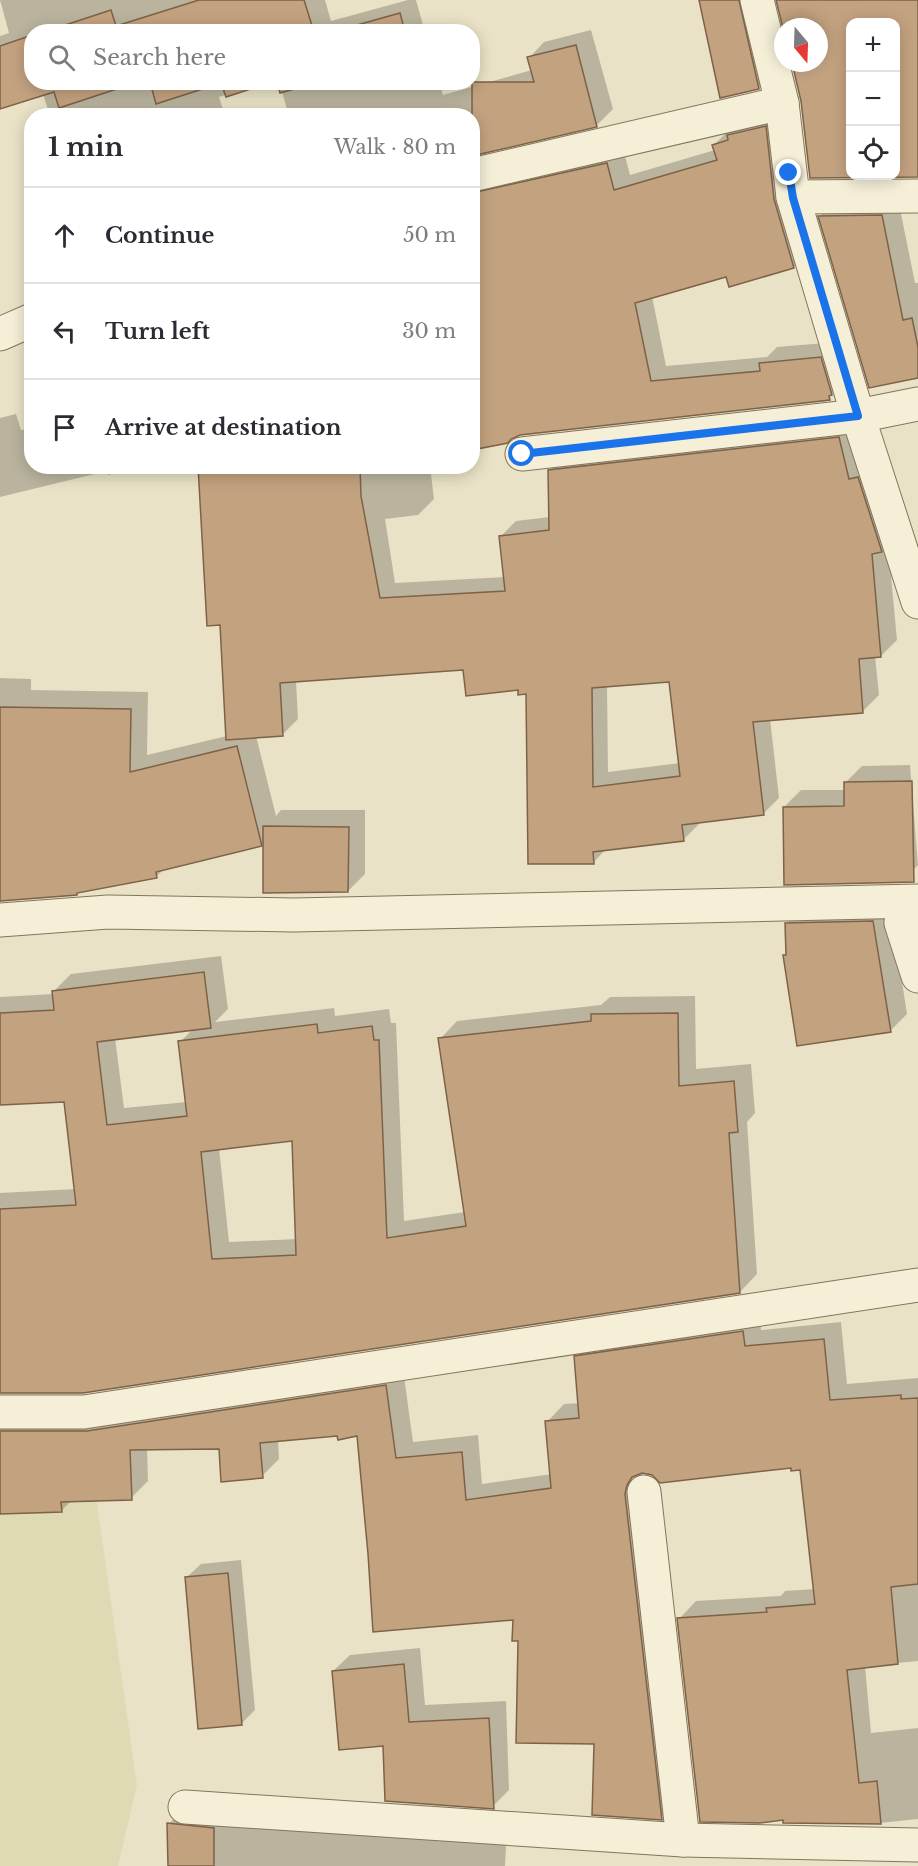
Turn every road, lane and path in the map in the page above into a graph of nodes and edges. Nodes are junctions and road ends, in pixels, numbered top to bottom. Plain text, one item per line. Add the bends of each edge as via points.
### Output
1 (757, 0) edge
2 (782, 103) junction
3 (480, 173) edge
4 (918, 196) edge
5 (793, 198) junction
6 (24, 324) edge
7 (0, 334) edge
8 (918, 404) edge
9 (858, 416) junction
10 (522, 454) dead end
11 (918, 602) edge
12 (914, 912) edge
13 (0, 920) edge
14 (918, 976) edge
15 (918, 1285) edge
16 (0, 1412) edge
17 (644, 1492) dead end
18 (184, 1807) dead end
19 (683, 1840) junction
20 (918, 1845) edge

1 - 2 street
2 - 3 street
2 - 5 street
4 - 5 street
5 - 9 street
6 - 7 street
8 - 9 street
9 - 10 street
9 - 11 street
12 - 13 street via 108,912
12 - 14 street
15 - 16 street via 84,1412
17 - 19 street
18 - 19 street
19 - 20 street

